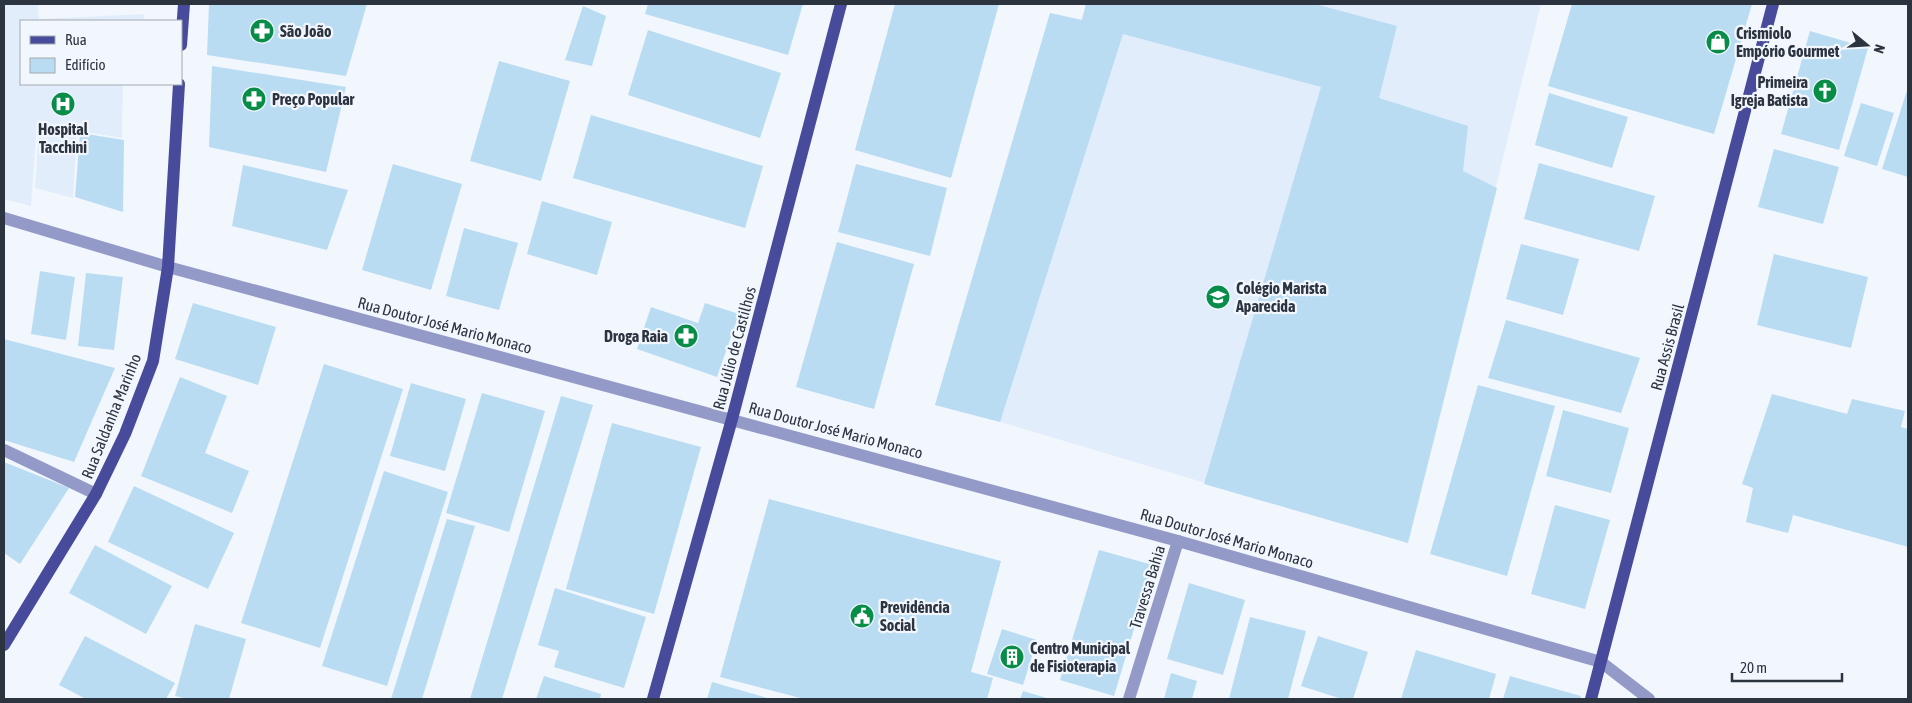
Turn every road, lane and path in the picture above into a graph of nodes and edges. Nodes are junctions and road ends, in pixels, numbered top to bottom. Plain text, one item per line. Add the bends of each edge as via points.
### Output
1 (184, 4) edge
2 (841, 4) edge
3 (1773, 4) edge
4 (182, 32) edge
5 (179, 85) edge
6 (4, 218) edge
7 (168, 267) junction
8 (732, 419) junction
9 (4, 450) edge
10 (96, 494) junction
11 (1178, 541) junction
12 (4, 645) edge
13 (1602, 662) junction
14 (653, 699) edge
15 (1129, 699) edge
16 (1591, 699) edge
17 (1649, 699) edge

1 - 4 main road
2 - 8 main road, Rua Júlio de Castilhos
3 - 13 main road, Rua Assis Brasil
5 - 7 main road, Rua Saldanha Marinho
6 - 7 street, Rua Doutor José Mario Monaco
7 - 8 street, Rua Doutor José Mario Monaco
7 - 10 main road, Rua Saldanha Marinho via 153,361 122,441
8 - 11 street, Rua Doutor José Mario Monaco
8 - 14 main road, Rua Júlio de Castilhos
9 - 10 street
10 - 12 main road, Rua Saldanha Marinho
11 - 13 street, Rua Doutor José Mario Monaco
11 - 15 street, Travessa Bahia
13 - 16 main road, Rua Assis Brasil
13 - 17 street

